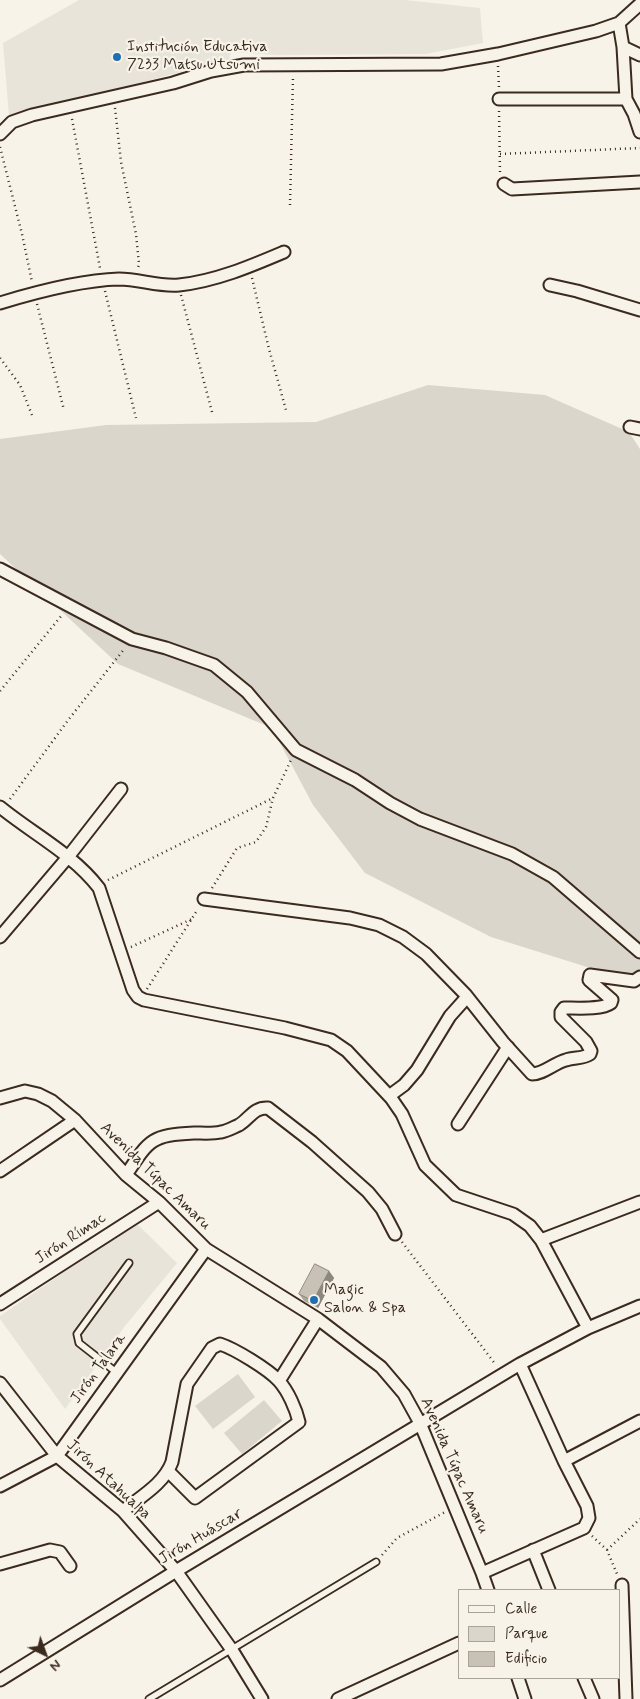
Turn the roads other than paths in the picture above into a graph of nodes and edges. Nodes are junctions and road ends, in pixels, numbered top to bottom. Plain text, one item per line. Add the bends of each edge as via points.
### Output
1 (640, 4) edge
2 (619, 23) junction
3 (623, 47) junction
4 (640, 55) edge
5 (499, 98) road end
6 (626, 99) junction
7 (640, 132) edge
8 (0, 134) edge
9 (640, 182) edge
10 (504, 184) road end
11 (284, 252) dead end
12 (550, 285) dead end
13 (0, 303) edge
14 (640, 310) edge
15 (0, 569) edge
16 (121, 789) dead end
17 (1, 808) edge
18 (68, 858) junction
19 (204, 899) road end
20 (0, 937) edge
21 (640, 952) edge
22 (640, 977) edge
23 (467, 997) junction
24 (508, 1048) junction
25 (389, 1096) junction
26 (0, 1098) edge
27 (75, 1120) junction
28 (458, 1124) dead end
29 (0, 1171) edge
30 (126, 1175) junction
31 (159, 1202) junction
32 (640, 1202) edge
33 (396, 1234) road end
34 (541, 1240) junction
35 (206, 1249) junction
36 (129, 1263) dead end
37 (0, 1304) edge
38 (640, 1306) edge
39 (318, 1319) junction
40 (588, 1328) junction
41 (520, 1364) junction
42 (116, 1372) junction
43 (279, 1380) junction
44 (0, 1383) edge
45 (4, 1396) edge
46 (640, 1421) edge
47 (420, 1423) junction
48 (56, 1456) junction
49 (564, 1461) junction
50 (168, 1472) junction
51 (0, 1486) edge
52 (123, 1511) junction
53 (533, 1550) junction
54 (376, 1562) road end
55 (0, 1564) edge
56 (70, 1566) dead end
57 (176, 1571) junction
58 (482, 1573) junction
59 (622, 1585) road end
60 (488, 1589) edge
61 (549, 1589) edge
62 (458, 1643) edge
63 (232, 1650) junction
64 (518, 1679) edge
65 (584, 1679) edge
66 (0, 1680) edge
67 (149, 1699) edge
68 (262, 1699) edge
69 (338, 1699) edge
70 (525, 1699) edge
71 (593, 1699) edge
72 (626, 1699) edge

1 - 2 street
2 - 3 street
2 - 8 street via 498,54 441,64 244,65 32,116 12,122
3 - 4 street
3 - 6 street
5 - 6 street
6 - 7 street
9 - 10 street via 512,189
11 - 13 street via 207,280 178,285 102,280
12 - 14 street
15 - 21 street via 132,640 214,665 247,692 296,750 420,819 512,854 552,877
16 - 18 street
17 - 18 street
18 - 20 street
18 - 25 street via 90,875 97,885 133,990 141,999 331,1040 347,1051
19 - 23 street via 350,918 379,925 426,954
22 - 24 street via 634,981 590,975 589,980 612,1000 611,1003 608,1006 564,1008 561,1012 561,1016 590,1047 590,1054 586,1057 565,1060 532,1074
23 - 24 street
23 - 25 street via 450,1016 416,1070
24 - 28 street
25 - 34 street via 402,1114 425,1165 456,1195 513,1214 530,1226
26 - 27 street, Avenida Túpac Amaru via 25,1091 38,1094 52,1100
27 - 29 street
27 - 30 street, Avenida Túpac Amaru
30 - 31 street, Avenida Túpac Amaru
30 - 33 street via 142,1150 154,1140 168,1134 220,1132 240,1124 261,1107 268,1108 368,1192
31 - 35 street, Avenida Túpac Amaru
31 - 37 street, Jirón Rímac
32 - 34 street
34 - 40 street
35 - 39 street, Avenida Túpac Amaru
35 - 42 street, Jirón Talara
36 - 42 lane via 77,1334 79,1343
38 - 40 street, Jirón Huáscar
39 - 43 street
39 - 47 street, Avenida Túpac Amaru via 381,1367 404,1394
40 - 41 street, Jirón Huáscar
41 - 47 street, Jirón Huáscar
41 - 49 street
42 - 48 street, Jirón Talara
43 - 50 street via 232,1348 220,1344 212,1348 187,1384
43 - 50 street via 297,1412 299,1422 294,1427 195,1498
44 - 45 street, Jirón Atahualpa
45 - 48 street, Jirón Atahualpa
46 - 49 street
47 - 57 street, Jirón Huáscar
47 - 58 street, Avenida Túpac Amaru
48 - 51 street, Jirón Talara
48 - 52 street, Jirón Atahualpa
49 - 53 street via 588,1506 589,1518 584,1528
50 - 52 street
52 - 57 street, Jirón Atahualpa
53 - 58 street
53 - 61 street
54 - 63 lane
55 - 56 street via 50,1550 60,1552
57 - 63 street, Jirón Atahualpa
57 - 66 street, Jirón Huáscar
58 - 60 street, Avenida Túpac Amaru
59 - 72 street
62 - 69 street
63 - 67 lane
63 - 68 street, Jirón Atahualpa
64 - 70 street
65 - 71 street

